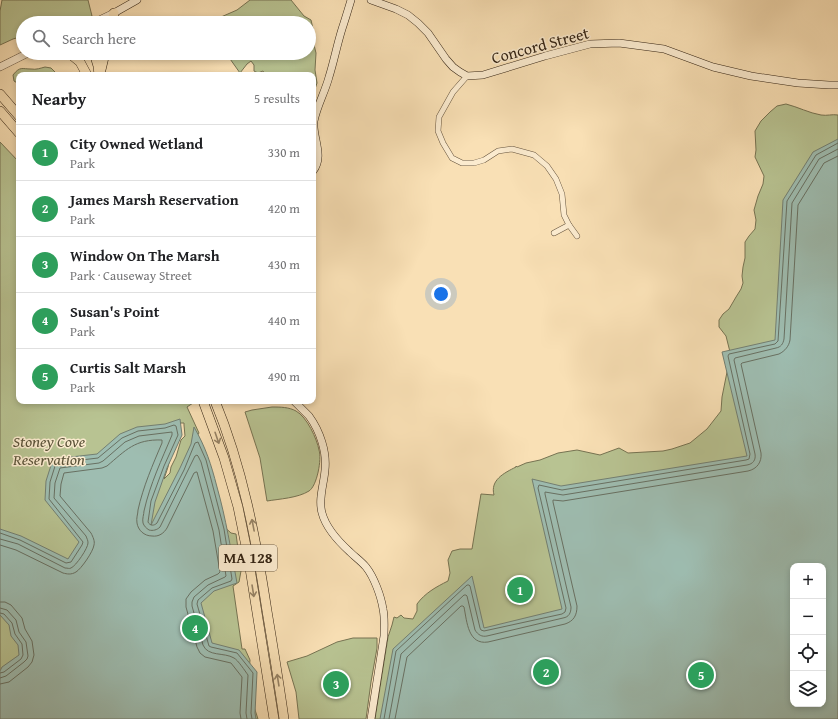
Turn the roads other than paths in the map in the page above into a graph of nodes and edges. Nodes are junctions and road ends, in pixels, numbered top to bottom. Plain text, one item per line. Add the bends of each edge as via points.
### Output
1 (137, 0) edge
2 (351, 0) edge
3 (371, 0) edge
4 (114, 13) junction
5 (108, 16) edge
6 (113, 16) edge
7 (16, 59) edge
8 (78, 60) edge
9 (81, 60) edge
10 (96, 60) edge
11 (103, 60) edge
12 (82, 64) junction
13 (0, 67) edge
14 (86, 72) edge
15 (99, 72) edge
16 (101, 72) edge
17 (467, 76) junction
18 (838, 85) edge
19 (0, 94) edge
20 (16, 108) edge
21 (0, 111) edge
22 (16, 113) edge
23 (316, 114) edge
24 (16, 129) edge
25 (316, 142) edge
26 (316, 168) edge
27 (569, 225) junction
28 (554, 233) dead end
29 (577, 236) dead end
30 (205, 404) edge
31 (216, 404) edge
32 (297, 404) edge
33 (274, 719) edge
34 (284, 719) edge
35 (371, 719) edge

1 - 4 street
2 - 23 street via 329,80
3 - 17 street via 408,15 428,33 453,67
4 - 5 street
4 - 6 highway
7 - 13 street
8 - 12 highway
9 - 12 highway
10 - 15 highway
11 - 16 highway
12 - 14 highway
17 - 18 street, Concord Street via 483,75 590,44 619,43 664,49 714,67 751,76 798,83
17 - 27 street via 453,92 439,117 438,130 452,158 462,163 474,163 498,151 512,149 534,155 547,166 556,179 562,194 564,215
19 - 20 highway
19 - 22 highway
21 - 24 highway
25 - 26 street
27 - 28 street
27 - 29 street
30 -> 33 highway, MA 128 via 238,508
34 -> 31 highway, MA 128 via 250,513 236,460
32 - 35 street via 316,427 324,450 325,471 321,504 326,523 345,547 365,566 377,588 383,607 384,636

